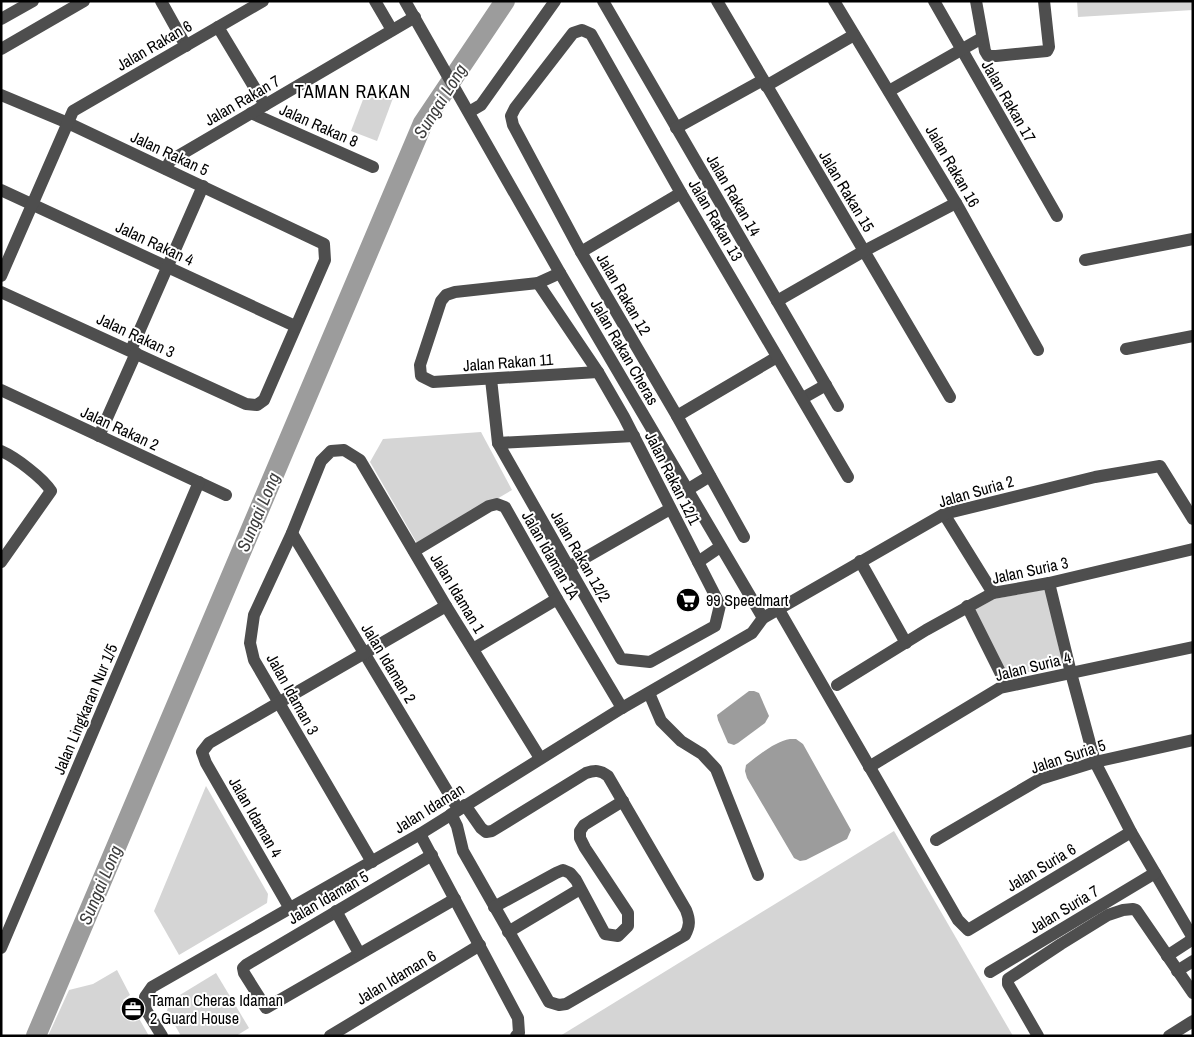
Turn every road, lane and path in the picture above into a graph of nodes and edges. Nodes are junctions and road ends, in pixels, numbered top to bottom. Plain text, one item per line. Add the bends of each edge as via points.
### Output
1 (33, 1) edge
2 (84, 1) edge
3 (161, 1) edge
4 (263, 1) edge
5 (375, 1) edge
6 (405, 1) edge
7 (555, 1) edge
8 (602, 1) edge
9 (717, 1) edge
10 (834, 1) edge
11 (934, 1) edge
12 (976, 1) edge
13 (1044, 1) edge
14 (415, 17) junction
15 (1, 19) edge
16 (218, 27) junction
17 (392, 30) junction
18 (854, 35) junction
19 (982, 38) junction
20 (186, 46) junction
21 (1, 49) edge
22 (961, 49) junction
23 (545, 68) joint
24 (764, 83) junction
25 (889, 91) junction
26 (1, 95) edge
27 (265, 105) junction
28 (468, 112) junction
29 (251, 113) junction
30 (68, 123) junction
31 (676, 128) junction
32 (373, 167) dead end
33 (166, 169) junction
34 (203, 186) junction
35 (1, 190) edge
36 (681, 193) junction
37 (956, 203) junction
38 (32, 205) junction
39 (1057, 216) dead end
40 (1193, 239) edge
41 (864, 251) junction
42 (581, 252) junction
43 (1085, 260) dead end
44 (168, 267) junction
45 (560, 273) junction
46 (1, 276) edge
47 (538, 283) junction
48 (1, 292) edge
49 (777, 301) junction
50 (295, 326) junction
51 (1193, 336) edge
52 (1126, 349) dead end
53 (1038, 350) dead end
54 (134, 352) junction
55 (777, 357) junction
56 (598, 372) junction
57 (491, 379) junction
58 (826, 385) junction
59 (2, 392) edge
60 (950, 397) dead end
61 (802, 398) junction
62 (838, 406) dead end
63 (677, 416) junction
64 (99, 436) junction
65 (634, 436) junction
66 (498, 443) junction
67 (344, 450) joint
68 (1, 451) edge
69 (677, 472) junction
70 (710, 476) junction
71 (848, 477) dead end
72 (199, 482) junction
73 (658, 484) junction
74 (687, 490) junction
75 (226, 495) dead end
76 (670, 509) junction
77 (944, 514) junction
78 (1193, 519) edge
79 (292, 533) junction
80 (744, 537) dead end
81 (720, 547) junction
82 (1193, 549) edge
83 (414, 550) junction
84 (860, 561) junction
85 (1, 562) edge
86 (698, 562) junction
87 (569, 567) junction
88 (1049, 583) junction
89 (993, 593) junction
90 (557, 599) junction
91 (446, 606) junction
92 (967, 606) junction
93 (778, 610) junction
94 (763, 618) junction
95 (906, 643) junction
96 (1193, 647) edge
97 (473, 649) junction
98 (364, 654) junction
99 (650, 662) joint
100 (1070, 673) junction
101 (837, 685) dead end
102 (1007, 686) junction
103 (649, 693) junction
104 (279, 703) junction
105 (622, 708) junction
106 (1193, 740) edge
107 (540, 758) junction
108 (1096, 762) junction
109 (869, 767) junction
110 (622, 801) junction
111 (458, 810) junction
112 (1131, 832) junction
113 (420, 834) junction
114 (936, 840) dead end
115 (432, 856) junction
116 (372, 862) junction
117 (1155, 873) junction
118 (758, 875) dead end
119 (580, 889) junction
120 (455, 899) junction
121 (494, 907) junction
122 (290, 908) junction
123 (336, 911) junction
124 (508, 932) junction
125 (1193, 938) edge
126 (480, 945) junction
127 (1, 948) edge
128 (359, 953) junction
129 (1167, 956) junction
130 (1193, 962) edge
131 (1177, 971) junction
132 (990, 972) dead end
133 (1193, 993) edge
134 (1193, 1021) edge
135 (162, 1036) edge
136 (330, 1036) edge
137 (516, 1036) edge
138 (1038, 1036) edge
139 (1169, 1036) edge

1 - 15 street
2 - 21 street
3 - 20 street
4 - 16 street, Jalan Rakan 6
5 - 17 street
6 - 14 street, Jalan Rakan Cheras
7 - 28 street via 481,105
8 - 31 street, Jalan Rakan 14
9 - 24 street, Jalan Rakan 15
10 - 18 street, Jalan Rakan 16
11 - 22 street, Jalan Rakan 17
12 - 19 street
13 - 19 street via 1047,51 988,56
14 - 17 street, Jalan Rakan 7
14 - 28 street, Jalan Rakan Cheras
16 - 20 street, Jalan Rakan 6
16 - 27 street
17 - 27 street, Jalan Rakan 7
18 - 24 street
18 - 25 street, Jalan Rakan 16
19 - 22 street
20 - 30 street, Jalan Rakan 6 via 73,111
22 - 25 street
22 - 39 street, Jalan Rakan 17
23 - 36 street, Jalan Rakan 13 via 573,33 582,30 591,34
23 - 42 street, Jalan Rakan 12 via 515,108 513,125
24 - 31 street
24 - 41 street, Jalan Rakan 15
25 - 37 street, Jalan Rakan 16
26 - 30 street, Jalan Rakan 5
27 - 29 street, Jalan Rakan 7
28 - 45 street, Jalan Rakan Cheras
29 - 32 street, Jalan Rakan 8
29 - 33 street, Jalan Rakan 7 via 170,161
30 - 33 street, Jalan Rakan 5
30 - 38 street, Jalan Rakan 6
31 - 49 street, Jalan Rakan 14
33 - 34 street, Jalan Rakan 5
34 - 44 street
34 - 50 street, Jalan Rakan 5 via 324,244 325,260
35 - 38 street, Jalan Rakan 4
36 - 42 street
36 - 55 street, Jalan Rakan 13
37 - 41 street
37 - 53 street, Jalan Rakan 16
38 - 44 street, Jalan Rakan 4
38 - 46 street, Jalan Rakan 6
40 - 43 street
41 - 49 street
41 - 60 street, Jalan Rakan 15
42 - 63 street, Jalan Rakan 12
44 - 50 street, Jalan Rakan 4
44 - 54 street
45 - 47 street
45 - 69 street, Jalan Rakan Cheras
47 - 56 street, Jalan Rakan 12/1
47 - 57 street, Jalan Rakan 11 via 455,292 441,301 420,365 421,376 433,382
48 - 54 street, Jalan Rakan 3
49 - 58 street, Jalan Rakan 14
50 - 54 street, Jalan Rakan 3 via 264,400 257,406 246,404
51 - 52 street
54 - 64 street
55 - 61 street, Jalan Rakan 13
55 - 63 street
56 - 57 street, Jalan Rakan 11
56 - 65 street, Jalan Rakan 12/1
57 - 66 street
58 - 61 street
58 - 62 street, Jalan Rakan 14
59 - 64 street, Jalan Rakan 2
61 - 71 street, Jalan Rakan 13
63 - 70 street, Jalan Rakan 12
64 - 72 street, Jalan Rakan 2
65 - 66 street
65 - 73 street, Jalan Rakan 12/1
66 - 87 street, Jalan Rakan 12/2
67 - 79 street, Jalan Idaman 3 via 331,451 321,461
67 - 83 street, Jalan Idaman 1 via 360,460
68 - 85 street via 12,456 51,491
69 - 73 street
69 - 74 street, Jalan Rakan Cheras
70 - 74 street
70 - 80 street, Jalan Rakan 12
72 - 75 street, Jalan Rakan 2
72 - 127 street, Jalan Lingkaran Nur 1/5
73 - 76 street, Jalan Rakan 12/1
74 - 81 street, Jalan Rakan Cheras
76 - 86 street, Jalan Rakan 12/1
76 - 87 street
77 - 78 street, Jalan Suria 2 via 1095,477 1160,466
77 - 84 street, Jalan Suria 2
77 - 89 street
79 - 98 street, Jalan Idaman 2
79 - 104 street, Jalan Idaman 3 via 254,615 250,643 254,660
81 - 86 street
81 - 94 street, Jalan Rakan Cheras
82 - 88 street, Jalan Suria 3
83 - 90 street, Jalan Idaman 1A via 497,504 505,507
83 - 91 street, Jalan Idaman 1
84 - 93 street, Jalan Suria 2
84 - 95 street
86 - 99 street, Jalan Rakan 12/1 via 720,605 715,626
87 - 99 street, Jalan Rakan 12/2 via 621,659
88 - 89 street, Jalan Suria 3
88 - 100 street
89 - 92 street, Jalan Suria 3
90 - 97 street
90 - 105 street, Jalan Idaman 1A
91 - 97 street, Jalan Idaman 1
91 - 98 street
92 - 95 street, Jalan Suria 3
92 - 102 street
93 - 94 street, Jalan Suria 2
93 - 109 street
94 - 103 street, Jalan Idaman via 752,633
95 - 101 street, Jalan Suria 3
96 - 100 street, Jalan Suria 4
97 - 107 street, Jalan Idaman 1
98 - 104 street
98 - 111 street, Jalan Idaman 2
100 - 102 street, Jalan Suria 4
100 - 108 street
102 - 109 street, Jalan Suria 4
103 - 105 street, Jalan Idaman
103 - 118 street via 661,722 716,769
104 - 116 street, Jalan Idaman 3
104 - 122 street, Jalan Idaman 4 via 209,743 202,752
105 - 107 street, Jalan Idaman
106 - 108 street, Jalan Suria 5
107 - 111 street, Jalan Idaman
108 - 112 street
108 - 114 street, Jalan Suria 5 via 1040,779
109 - 112 street, Jalan Suria 6 via 958,920 968,930
110 - 111 street via 608,776 595,770 492,831 486,832
110 - 119 street via 584,825 580,838 628,913 628,926 618,936 605,934
110 - 124 street via 690,918 685,935 571,1002 558,1005 549,1002
111 - 113 street, Jalan Idaman
111 - 121 street via 457,826 463,851
112 - 117 street
113 - 115 street
113 - 116 street, Jalan Idaman
115 - 120 street
115 - 123 street, Jalan Idaman 5
116 - 122 street, Jalan Idaman
117 - 125 street
117 - 132 street, Jalan Suria 7
119 - 121 street via 570,873 564,870
119 - 124 street
120 - 126 street
120 - 128 street
121 - 124 street
122 - 135 street, Jalan Idaman via 152,987 145,998 146,1010
123 - 128 street
123 - 128 street, Jalan Idaman 5 via 246,965 244,972 266,1008
125 - 129 street
126 - 136 street, Jalan Idaman 6
126 - 137 street via 518,1018 519,1033
129 - 131 street
129 - 138 street via 1133,909 1108,915 1060,944 1008,979
130 - 131 street
131 - 133 street
134 - 139 street

